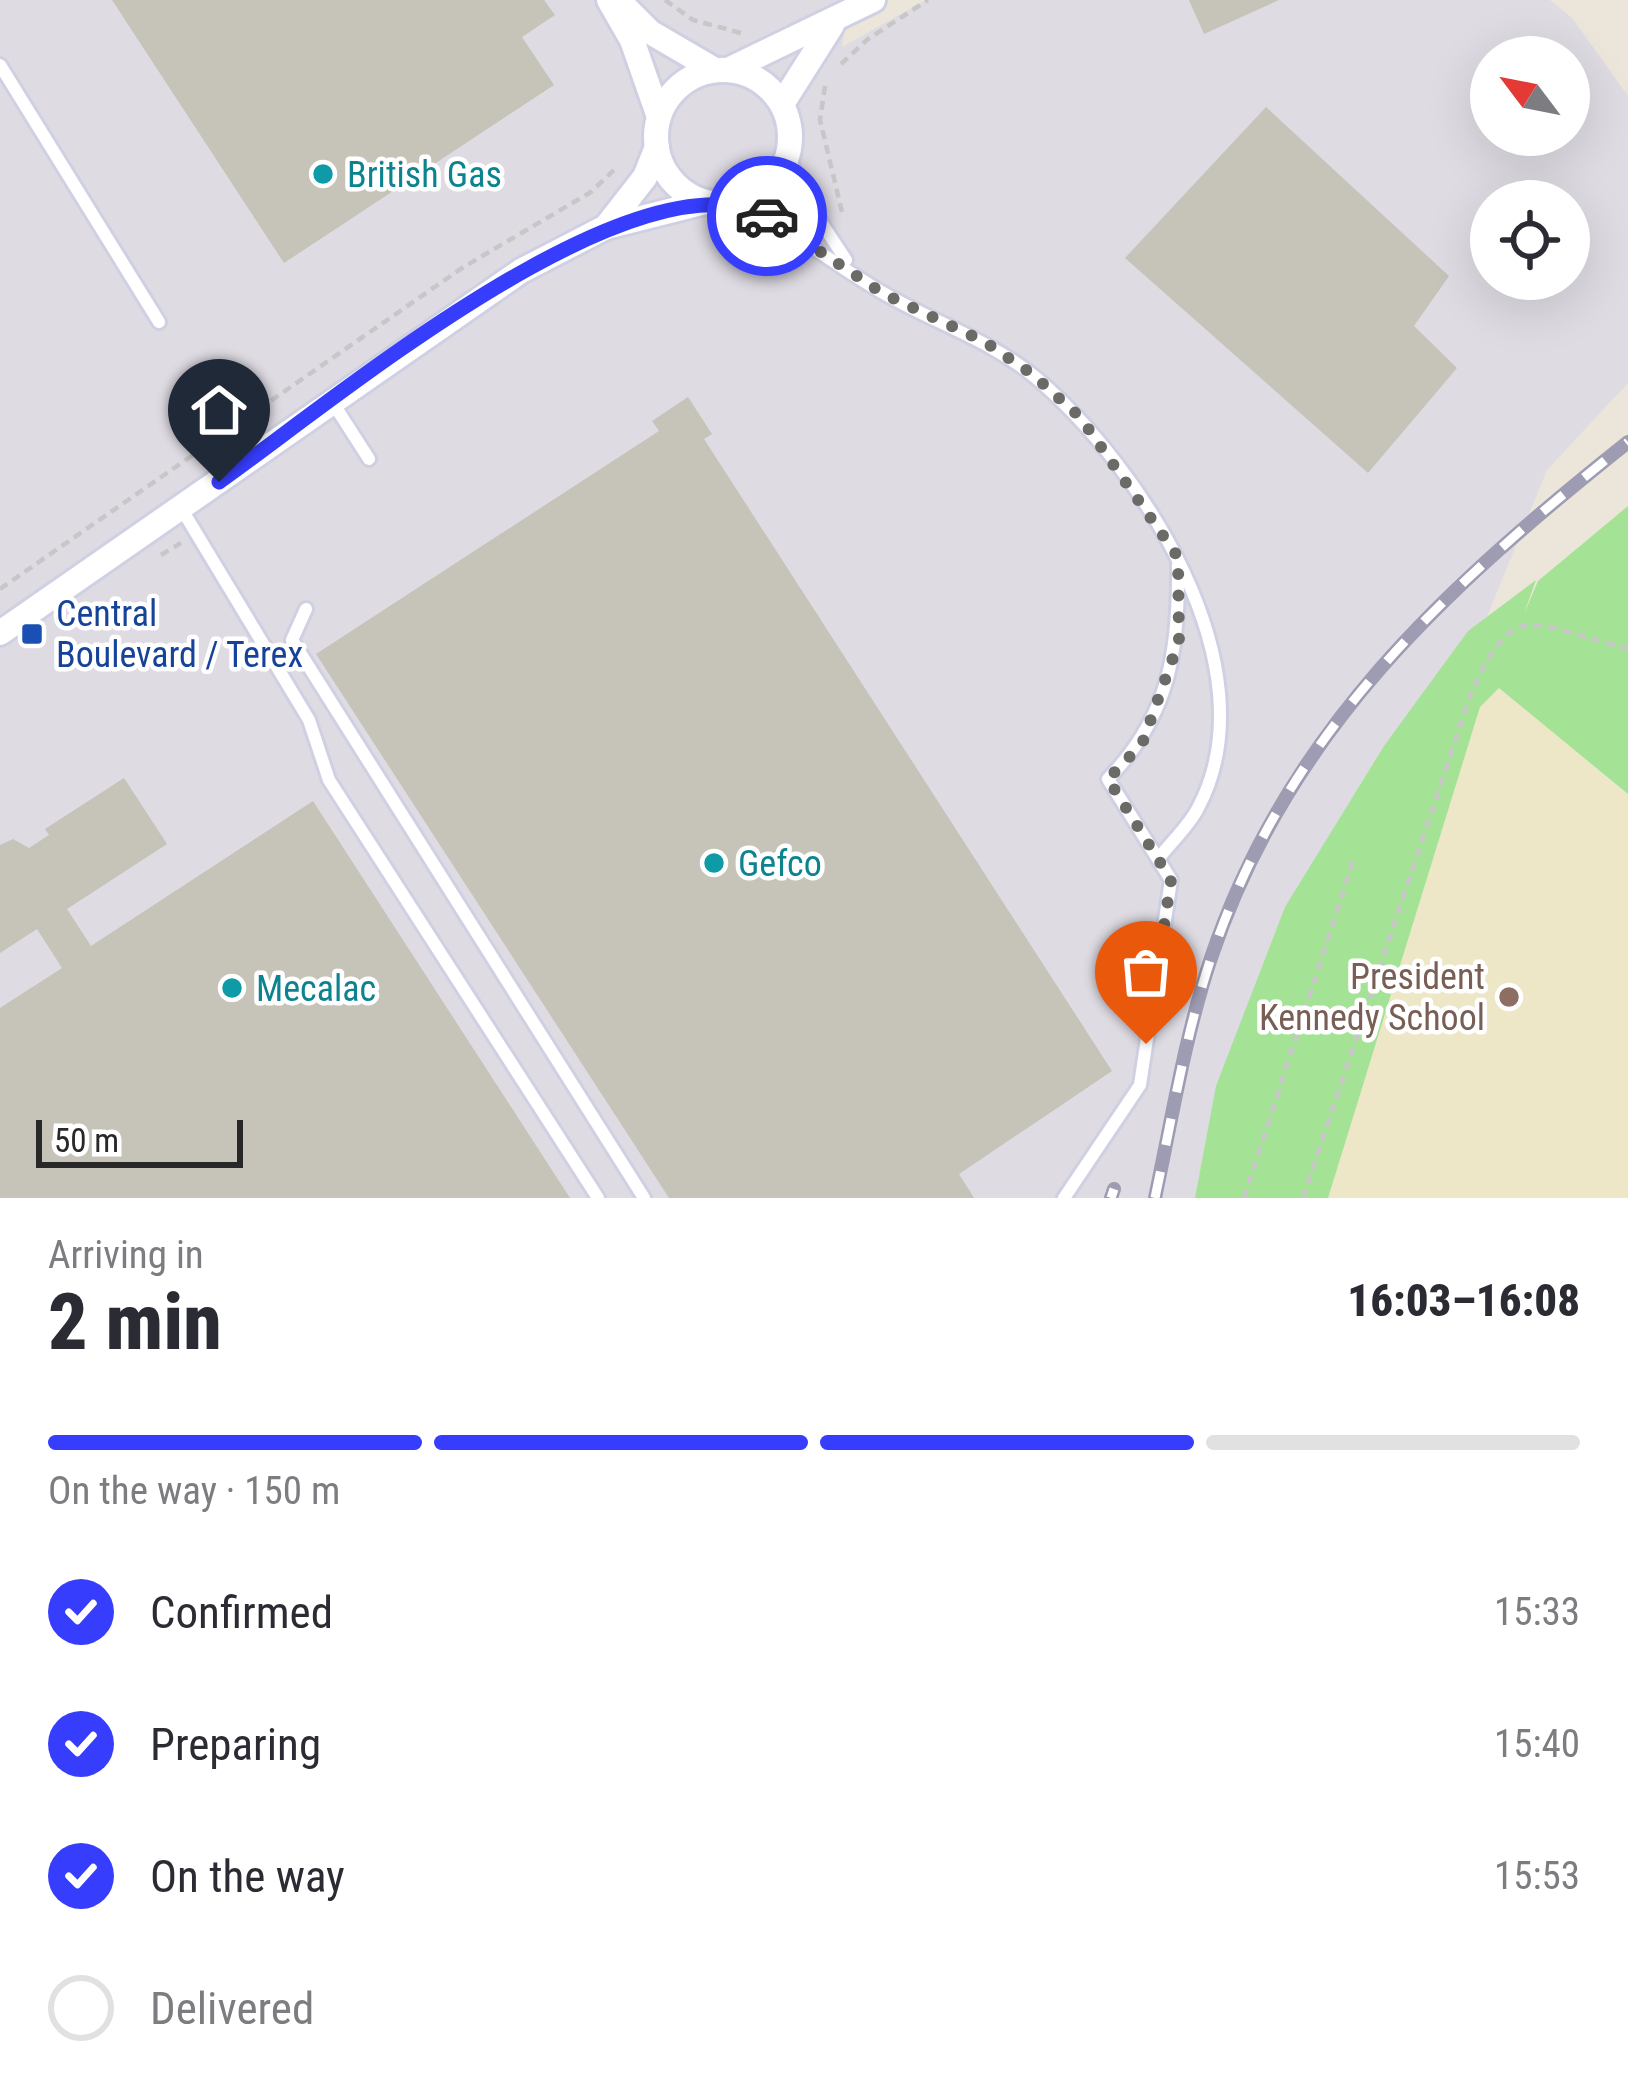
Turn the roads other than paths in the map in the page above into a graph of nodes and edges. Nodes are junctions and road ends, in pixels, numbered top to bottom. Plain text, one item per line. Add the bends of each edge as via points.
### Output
1 (609, 0) edge
2 (619, 0) edge
3 (873, 0) edge
4 (834, 23) junction
5 (0, 65) edge
6 (722, 70) junction
7 (782, 104) junction
8 (659, 117) junction
9 (657, 148) junction
10 (788, 155) junction
11 (705, 202) junction
12 (739, 202) junction
13 (606, 227) junction
14 (882, 293) junction
15 (159, 322) dead end
16 (332, 402) junction
17 (369, 459) dead end
18 (182, 508) junction
19 (1178, 557) junction
20 (306, 609) dead end
21 (0, 633) edge
22 (1159, 858) junction
23 (598, 1198) edge
24 (644, 1198) edge
25 (1064, 1198) edge

1 - 8 street
2 - 6 street via 650,32
3 - 4 street
4 - 6 street
4 - 7 street
5 - 15 lane
6 - 7 street via 764,83
6 - 8 street via 678,87
7 - 10 street
8 - 9 street
9 - 11 street via 677,185
9 - 13 street
10 - 12 street via 771,184
10 - 14 lane via 838,253
11 - 12 street
11 - 13 street
12 - 14 lane
13 - 16 street via 520,271
14 - 19 lane via 985,342 1080,417
16 - 17 lane
16 - 18 street
18 - 21 street
18 - 23 lane via 309,721 329,779
19 - 22 lane via 1213,645 1218,741 1198,808
19 - 22 lane via 1179,641 1142,744 1108,779
20 - 24 lane via 292,640
22 - 25 lane via 1171,880 1140,1085

